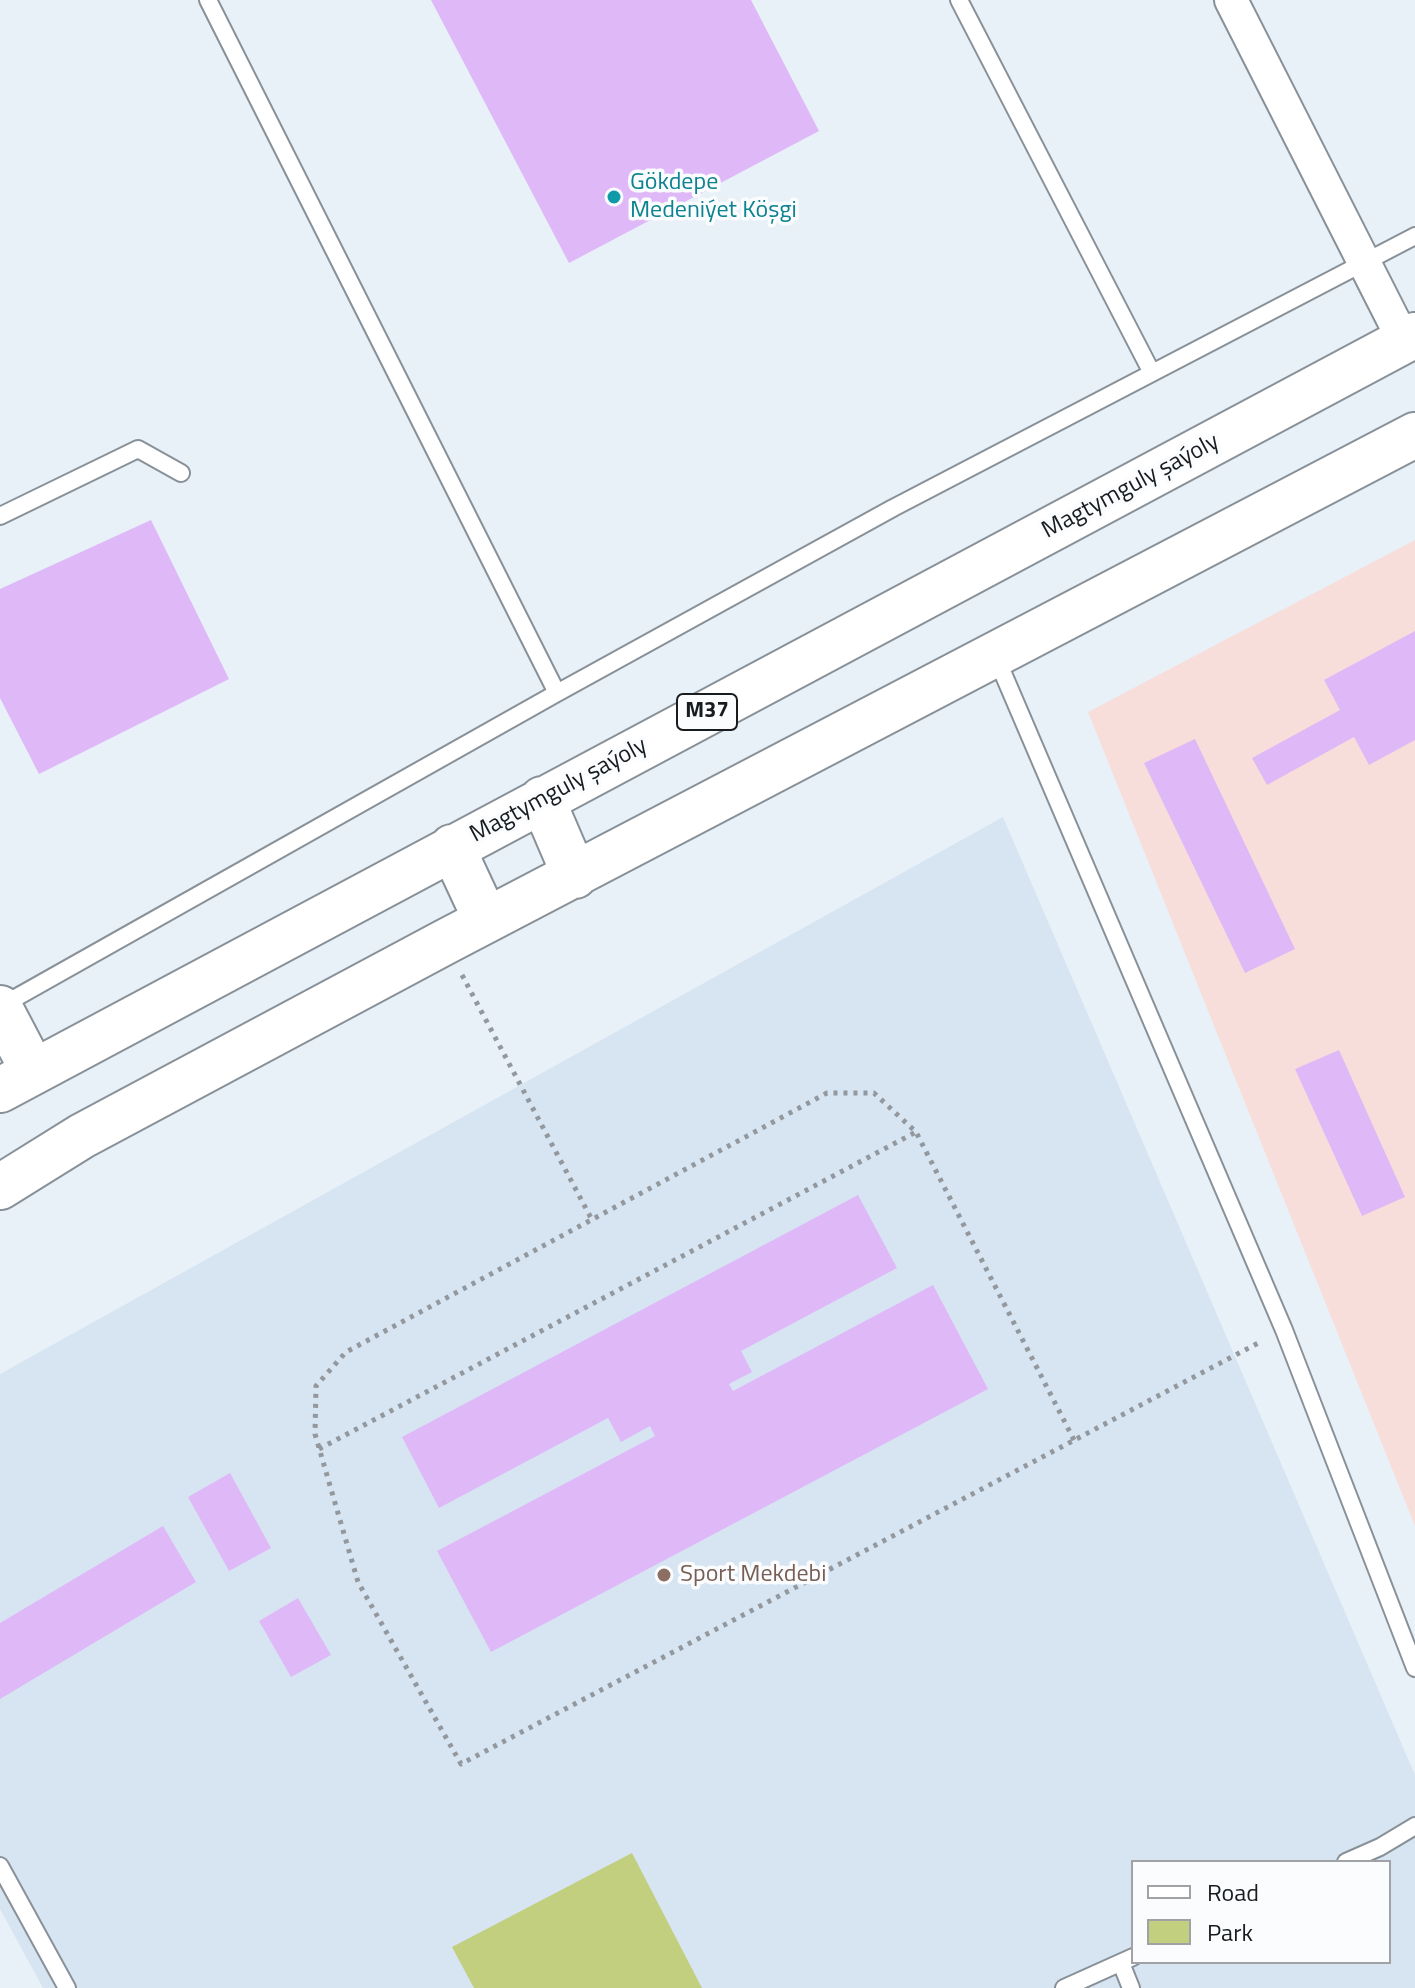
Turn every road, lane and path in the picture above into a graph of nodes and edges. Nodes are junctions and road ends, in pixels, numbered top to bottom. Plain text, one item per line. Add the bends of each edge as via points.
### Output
1 (208, 0) edge
2 (959, 0) edge
3 (1231, 0) edge
4 (1415, 236) edge
5 (1362, 264) junction
6 (1409, 338) edge
7 (1152, 373) junction
8 (1415, 435) edge
9 (181, 473) dead end
10 (0, 516) edge
11 (996, 655) junction
12 (557, 693) junction
13 (542, 799) junction
14 (452, 847) junction
15 (575, 876) junction
16 (486, 920) junction
17 (445, 942) junction
18 (0, 1007) edge
19 (17, 1080) edge
20 (916, 1132) junction
21 (0, 1187) edge
22 (591, 1218) junction
23 (1284, 1330) junction
24 (1074, 1440) junction
25 (319, 1449) junction
26 (1415, 1668) edge
27 (1415, 1826) edge
28 (1351, 1860) edge
29 (0, 1866) edge
30 (1127, 1960) edge
31 (67, 1988) edge
32 (1064, 1988) edge
33 (1131, 1988) edge

1 - 12 lane
2 - 7 lane
3 - 5 street
4 - 5 lane
5 - 6 street
5 - 7 lane
6 - 13 main road, Magtymguly şaýoly / M37
7 - 12 lane
8 - 11 main road
9 - 10 lane via 138,449
11 - 15 main road
11 - 23 lane
12 - 18 lane
13 - 14 main road, Magtymguly şaýoly / M37
13 - 15 main road
14 - 16 main road
14 - 19 main road, Magtymguly şaýoly / M37
15 - 16 main road
16 - 17 main road
17 - 21 main road via 82,1136
17 - 22 path
18 - 19 main road
20 - 22 path via 874,1093 827,1093
20 - 24 path
20 - 25 path
22 - 25 path via 346,1352 316,1386
23 - 24 path
23 - 26 lane
24 - 25 path via 461,1764 358,1582
27 - 28 lane
29 - 31 lane
30 - 32 lane
30 - 33 lane

